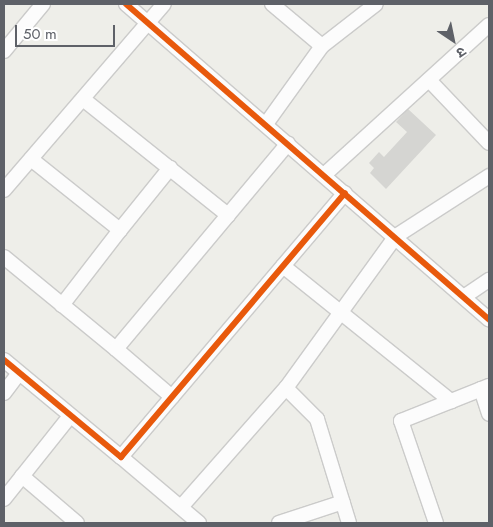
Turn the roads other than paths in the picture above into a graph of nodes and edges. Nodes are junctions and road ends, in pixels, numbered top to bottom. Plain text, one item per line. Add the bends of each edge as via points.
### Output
1 (43, 4) edge
2 (126, 4) edge
3 (164, 4) edge
4 (272, 4) edge
5 (376, 4) edge
6 (148, 23) junction
7 (489, 25) edge
8 (322, 46) junction
9 (4, 51) edge
10 (429, 80) junction
11 (83, 98) junction
12 (266, 124) junction
13 (288, 143) junction
14 (489, 143) edge
15 (31, 159) junction
16 (170, 168) junction
17 (324, 175) junction
18 (489, 176) edge
19 (4, 190) edge
20 (345, 193) junction
21 (228, 215) junction
22 (120, 230) junction
23 (396, 236) junction
24 (4, 257) edge
25 (283, 266) junction
26 (489, 280) edge
27 (465, 296) junction
28 (62, 305) junction
29 (342, 310) junction
30 (489, 319) edge
31 (116, 350) junction
32 (4, 360) edge
33 (19, 373) junction
34 (485, 387) edge
35 (286, 388) junction
36 (4, 393) edge
37 (172, 397) junction
38 (451, 401) junction
39 (489, 414) edge
40 (70, 416) junction
41 (121, 457) junction
42 (22, 476) junction
43 (4, 499) edge
44 (343, 502) junction
45 (182, 507) junction
46 (77, 523) edge
47 (199, 523) edge
48 (279, 523) edge
49 (349, 523) edge
50 (436, 523) edge

1 - 9 street
2 - 6 street
3 - 6 street
4 - 8 street
5 - 8 street
6 - 11 street
6 - 12 street
7 - 10 street
8 - 12 street
10 - 14 street
10 - 17 street
11 - 15 street
11 - 16 street
12 - 13 street
13 - 17 street
13 - 21 street
15 - 19 street
15 - 22 street
16 - 21 street
16 - 22 street
17 - 20 street
18 - 23 street
20 - 23 street
20 - 25 street
21 - 31 street
22 - 28 street
23 - 27 street
23 - 29 street
24 - 28 street
25 - 29 street
25 - 37 street
26 - 27 street
27 - 30 street
28 - 31 street
29 - 35 street
29 - 38 street
31 - 37 street
32 - 33 street
33 - 36 street
33 - 40 street
34 - 38 street
34 - 39 street
35 - 44 street via 317,419
35 - 45 street
37 - 41 street
38 - 50 street via 401,421
40 - 41 street
40 - 42 street
41 - 45 street
42 - 43 street
42 - 46 street
44 - 48 street
44 - 49 street
45 - 47 street

